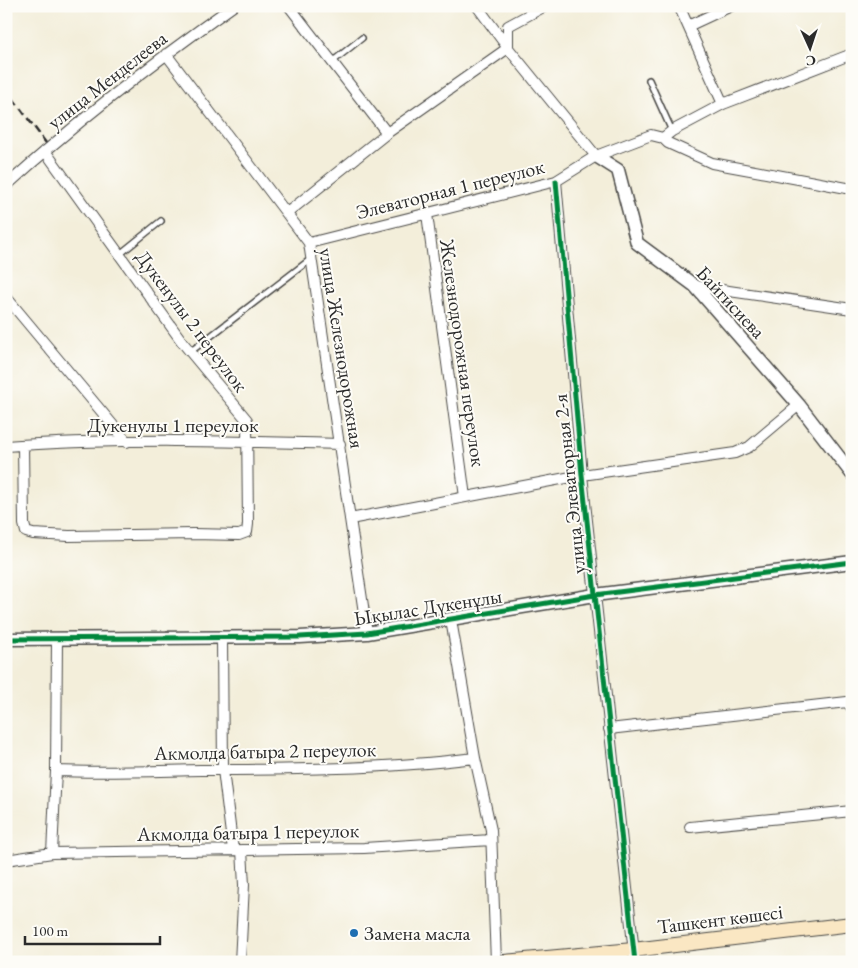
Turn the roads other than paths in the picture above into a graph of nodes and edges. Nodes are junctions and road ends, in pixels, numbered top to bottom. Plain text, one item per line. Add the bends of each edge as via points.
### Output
1 (233, 6) edge
2 (289, 6) edge
3 (477, 6) edge
4 (545, 6) edge
5 (679, 6) edge
6 (731, 6) edge
7 (688, 26) junction
8 (362, 38) dead end
9 (508, 48) junction
10 (166, 54) junction
11 (852, 54) edge
12 (332, 62) junction
13 (649, 80) dead end
14 (723, 104) junction
15 (672, 131) junction
16 (387, 133) junction
17 (663, 138) junction
18 (45, 151) junction
19 (596, 156) junction
20 (556, 181) junction
21 (6, 186) edge
22 (852, 189) edge
23 (287, 213) junction
24 (427, 214) junction
25 (161, 221) dead end
26 (310, 243) junction
27 (119, 254) junction
28 (312, 259) junction
29 (695, 286) junction
30 (6, 297) edge
31 (852, 309) edge
32 (190, 352) junction
33 (799, 405) junction
34 (127, 442) junction
35 (248, 442) junction
36 (340, 444) junction
37 (23, 445) junction
38 (6, 446) edge
39 (582, 474) junction
40 (852, 474) edge
41 (465, 497) junction
42 (350, 519) junction
43 (852, 562) edge
44 (595, 595) junction
45 (451, 620) junction
46 (367, 633) junction
47 (222, 637) junction
48 (6, 639) edge
49 (57, 639) junction
50 (849, 705) edge
51 (610, 729) junction
52 (475, 758) junction
53 (223, 770) junction
54 (56, 771) junction
55 (852, 811) edge
56 (690, 827) dead end
57 (491, 840) junction
58 (238, 850) junction
59 (52, 853) junction
60 (6, 860) edge
61 (852, 924) edge
62 (634, 956) edge
63 (240, 962) edge
64 (496, 962) edge
65 (504, 962) edge

1 - 10 street, улица Менделеева
2 - 12 street
3 - 9 street
4 - 9 street via 508,26
5 - 7 street
6 - 7 street
7 - 14 street
8 - 12 lane
9 - 16 street
9 - 19 street
10 - 18 street, улица Менделеева
10 - 23 street, улица Железнодорожная
11 - 14 street
12 - 16 street
13 - 15 lane
14 - 15 street
15 - 17 street
16 - 23 street
17 - 19 street, Элеваторная 1 переулок via 651,135
17 - 22 street via 712,163
18 - 21 street, улица Менделеева
18 - 27 street, Дукенулы 2 переулок
19 - 20 street, Элеваторная 1 переулок
19 - 29 street, Байгисиева via 618,170 637,243
20 - 24 street, Элеваторная 1 переулок
20 - 39 street, улица Элеваторная 2-я
23 - 26 street, улица Железнодорожная
24 - 26 street, Элеваторная 1 переулок
24 - 41 street, Железнодорожная переулок
25 - 27 lane
26 - 28 street, улица Железнодорожная
27 - 32 street, Дукенулы 2 переулок
28 - 32 lane
28 - 36 street, улица Железнодорожная
29 - 31 street
29 - 33 street, Байгисиева
30 - 34 street
32 - 35 street, Дукенулы 2 переулок via 247,420
33 - 39 street via 749,447 735,453
33 - 40 street, Байгисиева
34 - 35 street, Дукенулы 1 переулок
34 - 37 street, Дукенулы 1 переулок
35 - 36 street, Дукенулы 1 переулок
35 - 37 street, Дукенулы 2 переулок via 248,524 247,532 239,535 69,536 26,532
36 - 42 street, улица Железнодорожная
37 - 38 street, Дукенулы 1 переулок
39 - 41 street
39 - 44 street, улица Элеваторная 2-я
41 - 42 street
42 - 46 street, улица Железнодорожная
43 - 44 street, Ықылас Дүкенұлы
44 - 45 street, Ықылас Дүкенұлы
44 - 51 street, улица Элеваторная 2-я
45 - 46 street, Ықылас Дүкенұлы
45 - 52 street
46 - 47 street, Ықылас Дүкенұлы
47 - 49 street, Ықылас Дүкенұлы
47 - 53 street
48 - 49 street, Ықылас Дүкенұлы
49 - 54 street
50 - 51 street
51 - 62 street, улица Элеваторная 2-я
52 - 53 street, Акмолда батыра 2 переулок via 424,764
52 - 57 street
53 - 54 street, Акмолда батыра 2 переулок
53 - 58 street
54 - 59 street
55 - 56 street
57 - 58 street, Акмолда батыра 1 переулок via 364,848
57 - 64 street
58 - 59 street, Акмолда батыра 1 переулок
58 - 63 street via 244,885
59 - 60 street, Акмолда батыра 1 переулок
61 - 62 main road, Ташкент көшесі
62 - 65 main road, Ташкент көшесі

